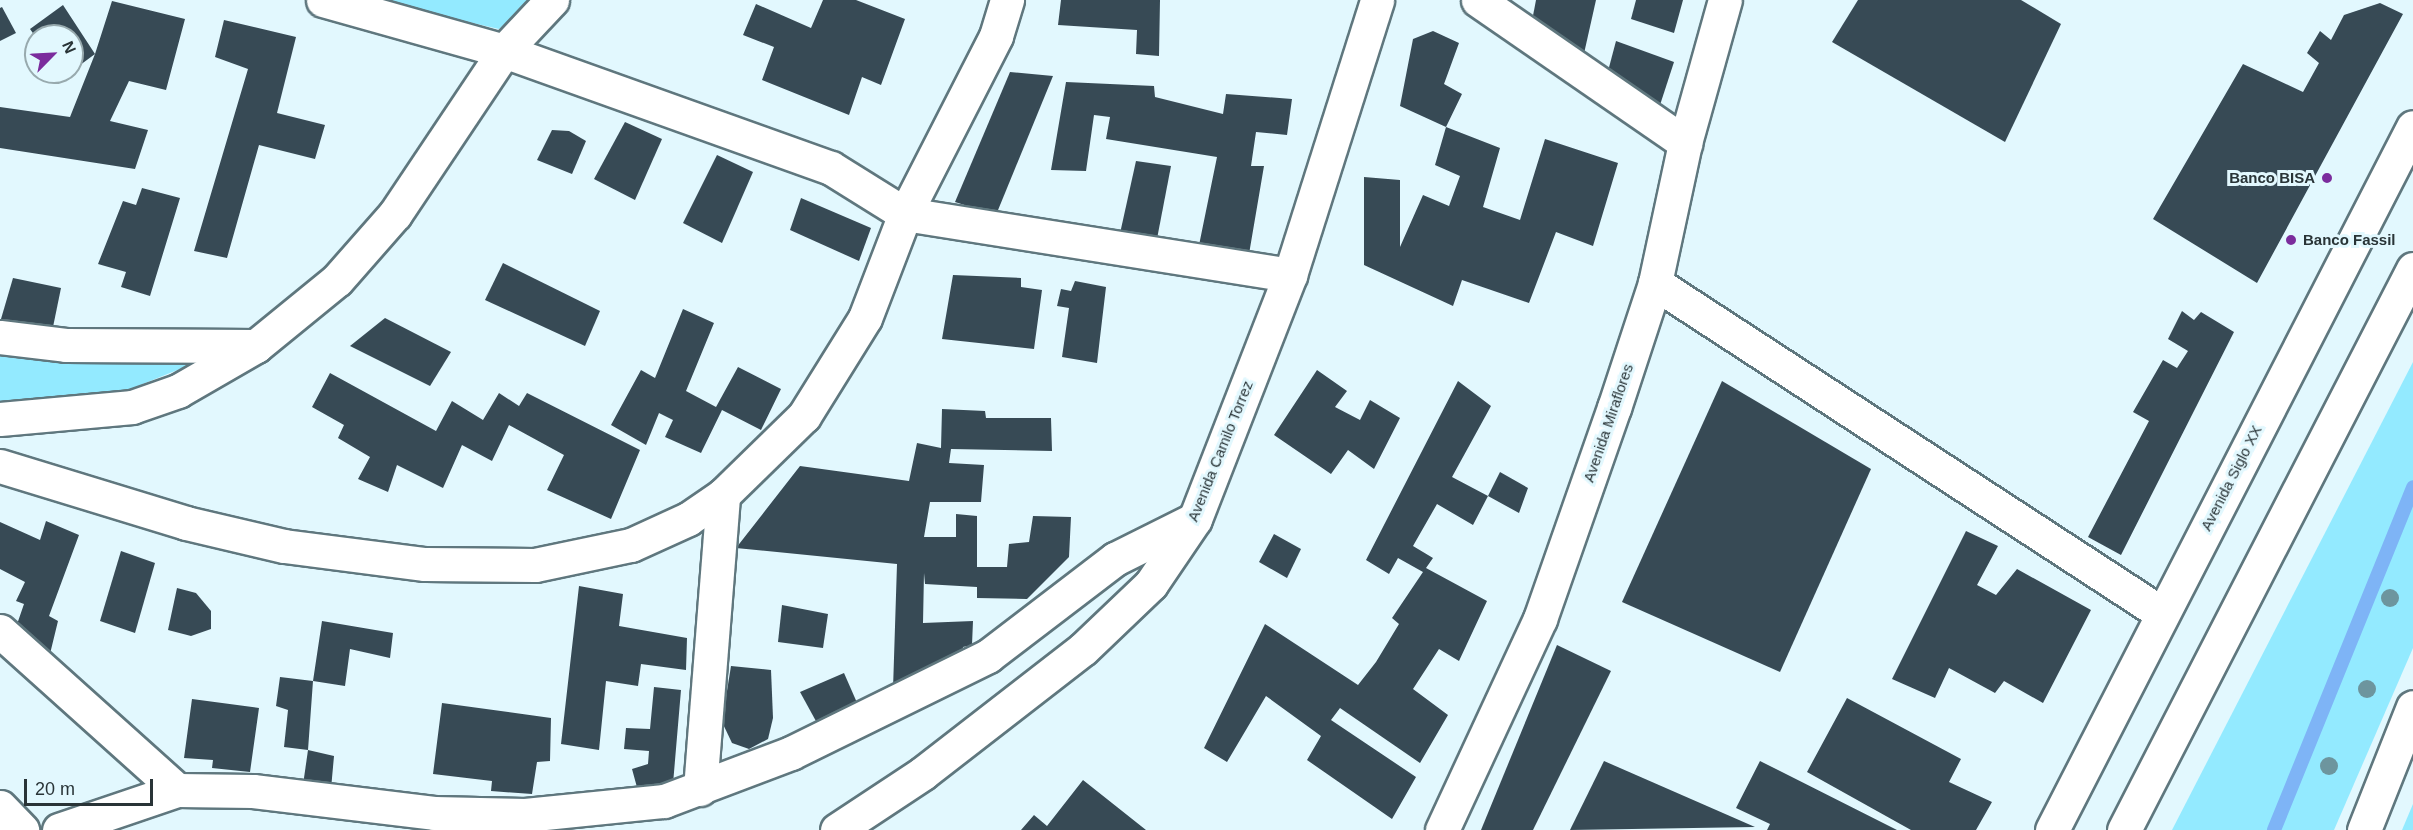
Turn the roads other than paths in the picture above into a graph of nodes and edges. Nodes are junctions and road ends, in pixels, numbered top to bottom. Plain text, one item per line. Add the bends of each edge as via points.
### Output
1 (323, 0) edge
2 (552, 0) edge
3 (1007, 0) edge
4 (1377, 0) edge
5 (1478, 0) edge
6 (1725, 0) edge
7 (504, 51) junction
8 (2413, 127) edge
9 (1685, 143) junction
10 (904, 214) junction
11 (2413, 269) edge
12 (1290, 275) junction
13 (1655, 283) junction
14 (0, 337) edge
15 (256, 346) junction
16 (0, 419) edge
17 (0, 466) edge
18 (723, 495) junction
19 (1195, 519) junction
20 (2161, 613) junction
21 (0, 631) edge
22 (2413, 707) edge
23 (700, 789) junction
24 (177, 790) junction
25 (0, 807) edge
26 (21, 830) edge
27 (59, 830) edge
28 (837, 830) edge
29 (1442, 830) edge
30 (2052, 830) edge
31 (2124, 830) edge
32 (2364, 830) edge

1 - 7 main road
2 - 7 main road
3 - 10 main road via 996,36
4 - 12 main road, Avenida Camilo Torrez
5 - 9 main road
6 - 9 main road, Avenida Miraflores
7 - 10 main road via 831,168
7 - 15 main road via 395,214 337,280
8 - 20 main road, Avenida Siglo XX
9 - 13 main road, Avenida Miraflores
10 - 12 main road
10 - 18 main road via 865,318 804,416
11 - 31 main road
12 - 19 main road, Avenida Camilo Torrez
13 - 20 main road
13 - 29 main road, Avenida Miraflores via 1540,619
14 - 15 main road via 66,345
15 - 16 main road via 178,391 132,407
17 - 18 main road via 186,523 284,546 425,564 535,565 631,545
18 - 23 main road
19 - 23 main road via 1115,559 988,656 790,753
19 - 28 main road, Avenida Camilo Torrez via 1151,584 1083,649 923,773
20 - 30 main road, Avenida Siglo XX
21 - 24 main road
22 - 32 main road
23 - 24 main road via 605,810 525,815 434,813 253,790
24 - 27 main road
25 - 26 main road

